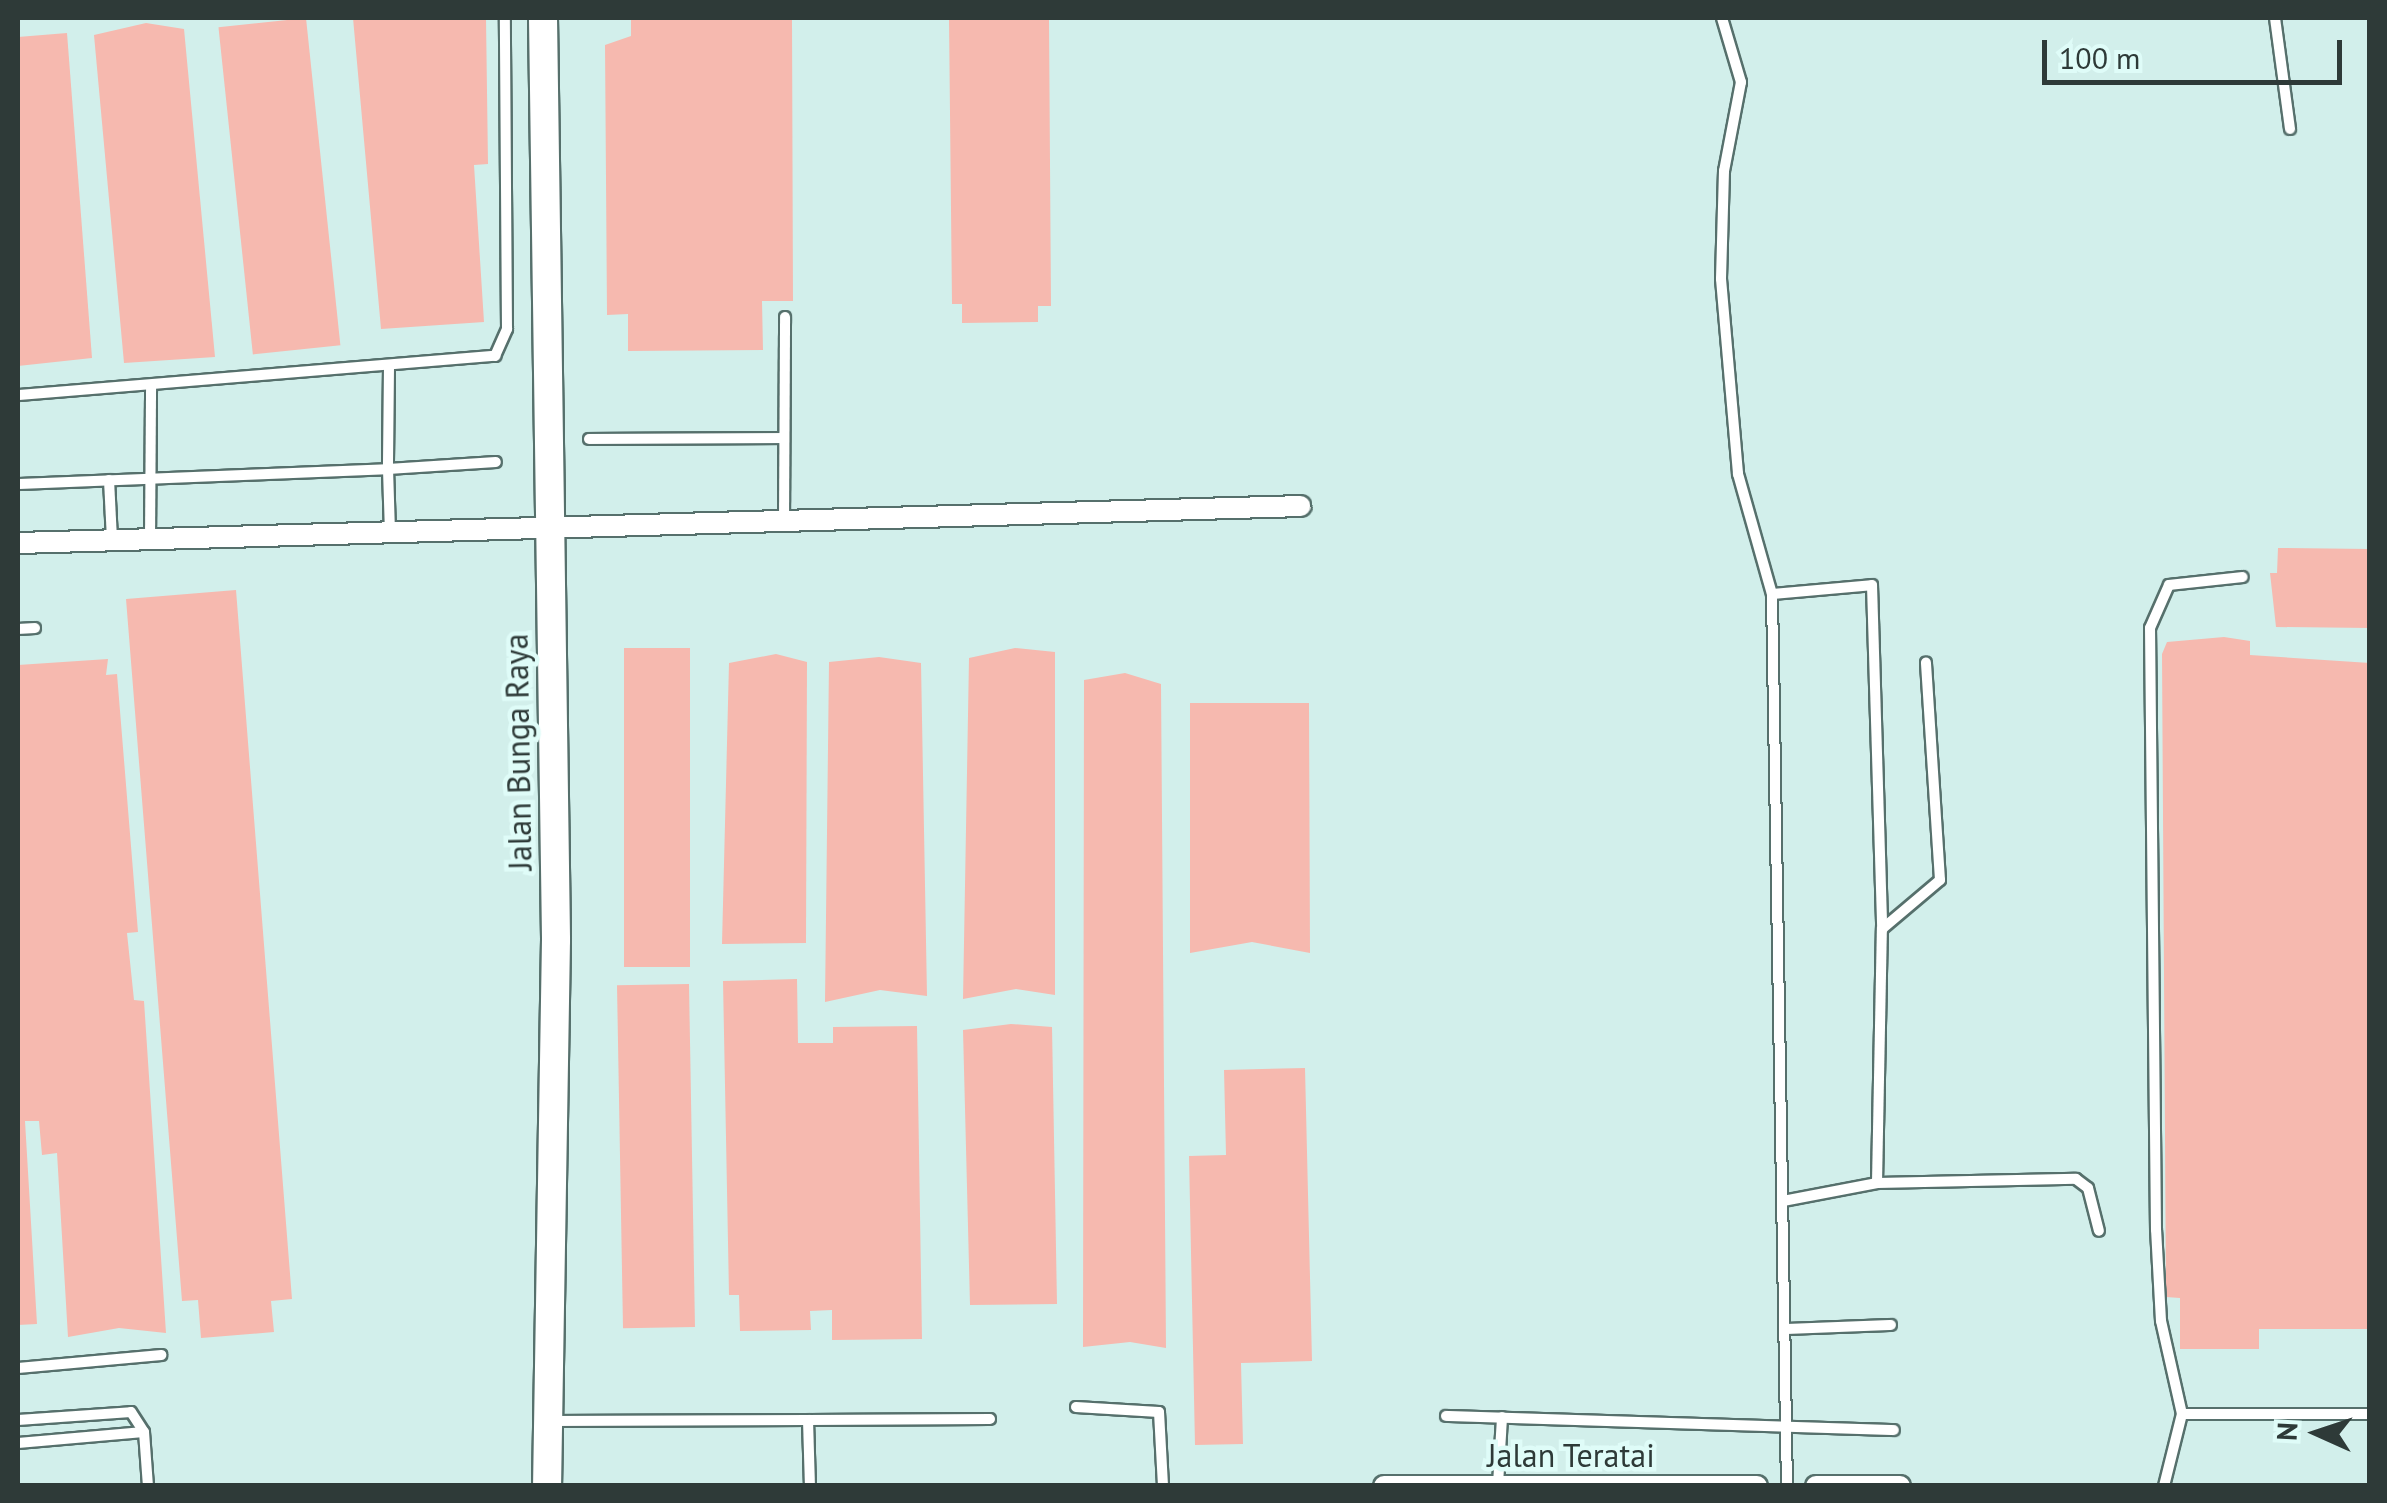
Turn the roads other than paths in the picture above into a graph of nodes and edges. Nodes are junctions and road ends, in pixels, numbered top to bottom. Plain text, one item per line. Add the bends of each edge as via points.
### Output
1 (505, 18) edge
2 (544, 18) edge
3 (1722, 18) edge
4 (2274, 18) edge
5 (2290, 129) dead end
6 (785, 316) dead end
7 (389, 367) junction
8 (152, 386) junction
9 (18, 396) edge
10 (784, 438) junction
11 (589, 439) dead end
12 (496, 462) dead end
13 (388, 469) junction
14 (147, 479) junction
15 (109, 480) junction
16 (18, 484) edge
17 (1300, 506) dead end
18 (784, 522) junction
19 (549, 530) junction
20 (390, 534) junction
21 (150, 540) junction
22 (112, 541) junction
23 (18, 543) edge
24 (2243, 577) dead end
25 (1772, 594) junction
26 (35, 628) dead end
27 (18, 629) edge
28 (1926, 662) dead end
29 (1882, 929) junction
30 (1878, 1183) junction
31 (1783, 1201) junction
32 (2099, 1231) dead end
33 (1891, 1325) dead end
34 (1784, 1329) junction
35 (161, 1355) dead end
36 (18, 1368) edge
37 (1076, 1407) dead end
38 (2182, 1414) junction
39 (2370, 1414) edge
40 (1446, 1416) dead end
41 (1502, 1417) junction
42 (990, 1419) dead end
43 (18, 1420) edge
44 (808, 1420) junction
45 (548, 1421) junction
46 (1786, 1425) junction
47 (1894, 1430) dead end
48 (144, 1432) junction
49 (18, 1443) edge
50 (1439, 1485) edge
51 (1498, 1485) edge
52 (148, 1486) edge
53 (547, 1486) edge
54 (810, 1486) edge
55 (1164, 1486) edge
56 (1384, 1486) edge
57 (1757, 1486) edge
58 (1787, 1486) edge
59 (1816, 1486) edge
60 (1900, 1486) edge
61 (2164, 1486) edge

1 - 7 lane via 503,345 482,361
2 - 19 street, Jalan Bunga Raya
3 - 25 lane via 1742,82 1724,171 1720,279 1738,474
4 - 5 lane
6 - 10 lane
7 - 8 lane
7 - 13 lane
8 - 9 lane
8 - 14 lane
10 - 11 lane
10 - 18 lane
12 - 13 lane
13 - 14 lane
13 - 20 lane
14 - 15 lane
14 - 21 lane
15 - 16 lane
15 - 22 lane
17 - 18 street
18 - 19 street
19 - 20 street
19 - 45 street, Jalan Bunga Raya via 556,940
20 - 21 street
21 - 22 street
22 - 23 street
24 - 38 lane via 2169,586 2150,628 2156,1230 2161,1320
25 - 29 lane via 1872,584
25 - 31 lane
26 - 27 lane
28 - 29 lane via 1940,880
29 - 30 lane
30 - 31 lane
30 - 32 lane via 2076,1179 2088,1188
31 - 34 lane
33 - 34 lane
34 - 46 lane
35 - 36 lane
37 - 55 lane via 1158,1412
38 - 39 lane
38 - 61 lane
40 - 41 lane
41 - 46 lane
41 - 51 lane
42 - 44 lane
43 - 48 lane via 131,1412
44 - 45 lane
44 - 54 lane
45 - 53 street, Jalan Bunga Raya
46 - 47 lane
46 - 58 lane
48 - 49 lane
48 - 52 lane
50 - 51 street, Jalan Teratai
50 - 56 street, Jalan Teratai
51 - 57 street, Jalan Teratai
59 - 60 street

